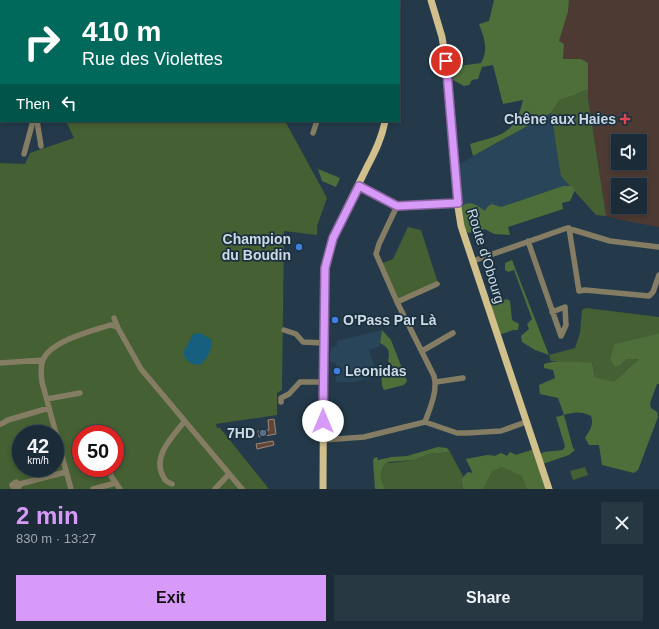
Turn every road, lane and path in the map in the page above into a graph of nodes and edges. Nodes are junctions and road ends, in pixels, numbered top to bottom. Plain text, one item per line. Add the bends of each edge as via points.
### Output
1 (431, 0) edge
2 (33, 122) edge
3 (37, 122) edge
4 (317, 122) edge
5 (385, 122) edge
6 (313, 133) dead end
7 (41, 146) dead end
8 (24, 154) dead end
9 (359, 186) junction
10 (458, 203) junction
11 (397, 206) junction
12 (569, 228) junction
13 (528, 241) junction
14 (659, 247) edge
15 (473, 261) junction
16 (659, 275) edge
17 (437, 284) dead end
18 (397, 302) junction
19 (552, 312) junction
20 (114, 318) dead end
21 (118, 328) junction
22 (284, 330) dead end
23 (453, 333) dead end
24 (324, 343) junction
25 (422, 351) junction
26 (43, 360) junction
27 (0, 363) edge
28 (463, 378) dead end
29 (324, 382) junction
30 (436, 382) junction
31 (80, 393) dead end
32 (47, 399) junction
33 (281, 402) dead end
34 (49, 408) junction
35 (184, 422) junction
36 (425, 422) junction
37 (526, 422) junction
38 (0, 426) edge
39 (323, 440) junction
40 (66, 472) junction
41 (229, 474) junction
42 (113, 477) edge
43 (114, 480) junction
44 (172, 484) dead end
45 (17, 487) edge
46 (100, 487) junction
47 (71, 489) edge
48 (93, 489) edge
49 (120, 489) edge
50 (215, 489) edge
51 (242, 489) edge
52 (323, 489) edge
53 (548, 489) edge

1 - 10 main road, Route d'Obourg via 443,42 448,73
2 - 8 street
3 - 7 street
4 - 6 street
5 - 9 main road via 379,144
9 - 11 street
9 - 24 main road via 333,238 326,261
10 - 11 street
10 - 15 main road, Route d'Obourg via 461,226
11 - 18 street via 378,244 376,254
12 - 13 street
12 - 14 street via 610,241
12 - 16 street via 579,291 649,296
13 - 15 street
13 - 19 street
15 - 37 main road, Route d'Obourg
17 - 18 street
18 - 25 street
19 - 19 street via 554,318 561,336 566,325 565,307
20 - 21 street
21 - 26 street via 110,325 78,336 53,348
21 - 35 street via 141,369
22 - 24 street via 296,334 303,342
23 - 25 street
24 - 29 main road
25 - 30 street
26 - 27 street
26 - 32 street via 41,373
28 - 30 street
29 - 33 street via 300,382 289,394 281,398
29 - 39 main road
30 - 36 street
31 - 32 street
32 - 34 street
34 - 38 street via 8,420
34 - 40 street
35 - 41 street
35 - 44 street via 166,444 160,462 164,479
36 - 37 street via 467,434 501,431
36 - 39 street via 364,437
37 - 53 main road, Route d'Obourg
39 - 52 main road
40 - 45 street
40 - 47 street
41 - 50 street
41 - 51 street
42 - 43 street
43 - 46 street
43 - 46 street
43 - 49 street
46 - 48 street

